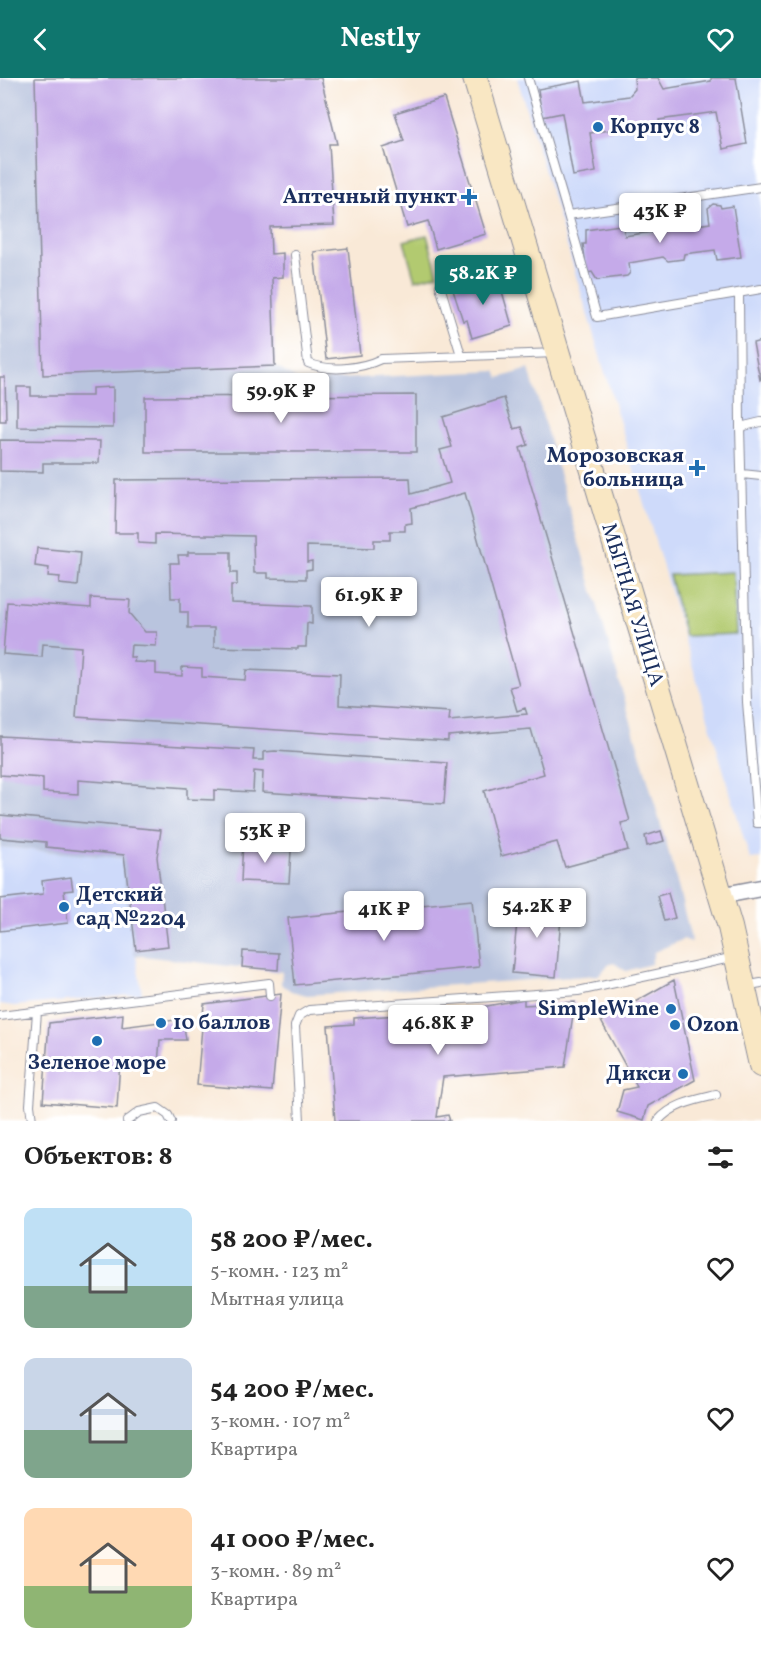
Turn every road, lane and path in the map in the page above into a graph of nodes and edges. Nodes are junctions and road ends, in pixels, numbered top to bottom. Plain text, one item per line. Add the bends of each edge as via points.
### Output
1 (475, 78) edge
2 (528, 78) edge
3 (761, 187) edge
4 (568, 216) junction
5 (295, 255) dead end
6 (440, 286) dead end
7 (761, 289) edge
8 (740, 293) junction
9 (557, 352) junction
10 (461, 355) junction
11 (761, 422) edge
12 (741, 427) junction
13 (742, 474) junction
14 (761, 476) edge
15 (761, 823) edge
16 (761, 888) edge
17 (719, 896) junction
18 (737, 957) junction
19 (752, 985) edge
20 (270, 996) dead end
21 (37, 1012) junction
22 (0, 1016) edge
23 (761, 1065) edge
24 (716, 1095) dead end
25 (33, 1121) edge
26 (127, 1121) edge
27 (171, 1121) edge
28 (300, 1121) edge
29 (658, 1121) edge

1 - 9 main road, МЫТНАЯ УЛИЦА
2 - 4 lane
3 - 4 lane
4 - 8 lane via 597,317
5 - 10 lane via 308,363 320,368 368,366 381,359
6 - 10 lane
7 - 8 lane
8 - 12 lane
9 - 10 lane
9 - 17 main road, МЫТНАЯ УЛИЦА
11 - 12 lane
12 - 13 lane
13 - 14 lane
13 - 15 lane via 747,702 757,823
16 - 17 street
17 - 18 main road, МЫТНАЯ УЛИЦА
18 - 19 main road, МЫТНАЯ УЛИЦА
18 - 28 lane via 585,990 309,1010 299,1016 295,1026
19 - 23 main road, МЫТНАЯ УЛИЦА
20 - 21 lane via 268,983
21 - 22 lane
21 - 25 lane via 30,1105
24 - 29 lane via 687,1102
26 - 27 lane via 139,1112 158,1108

